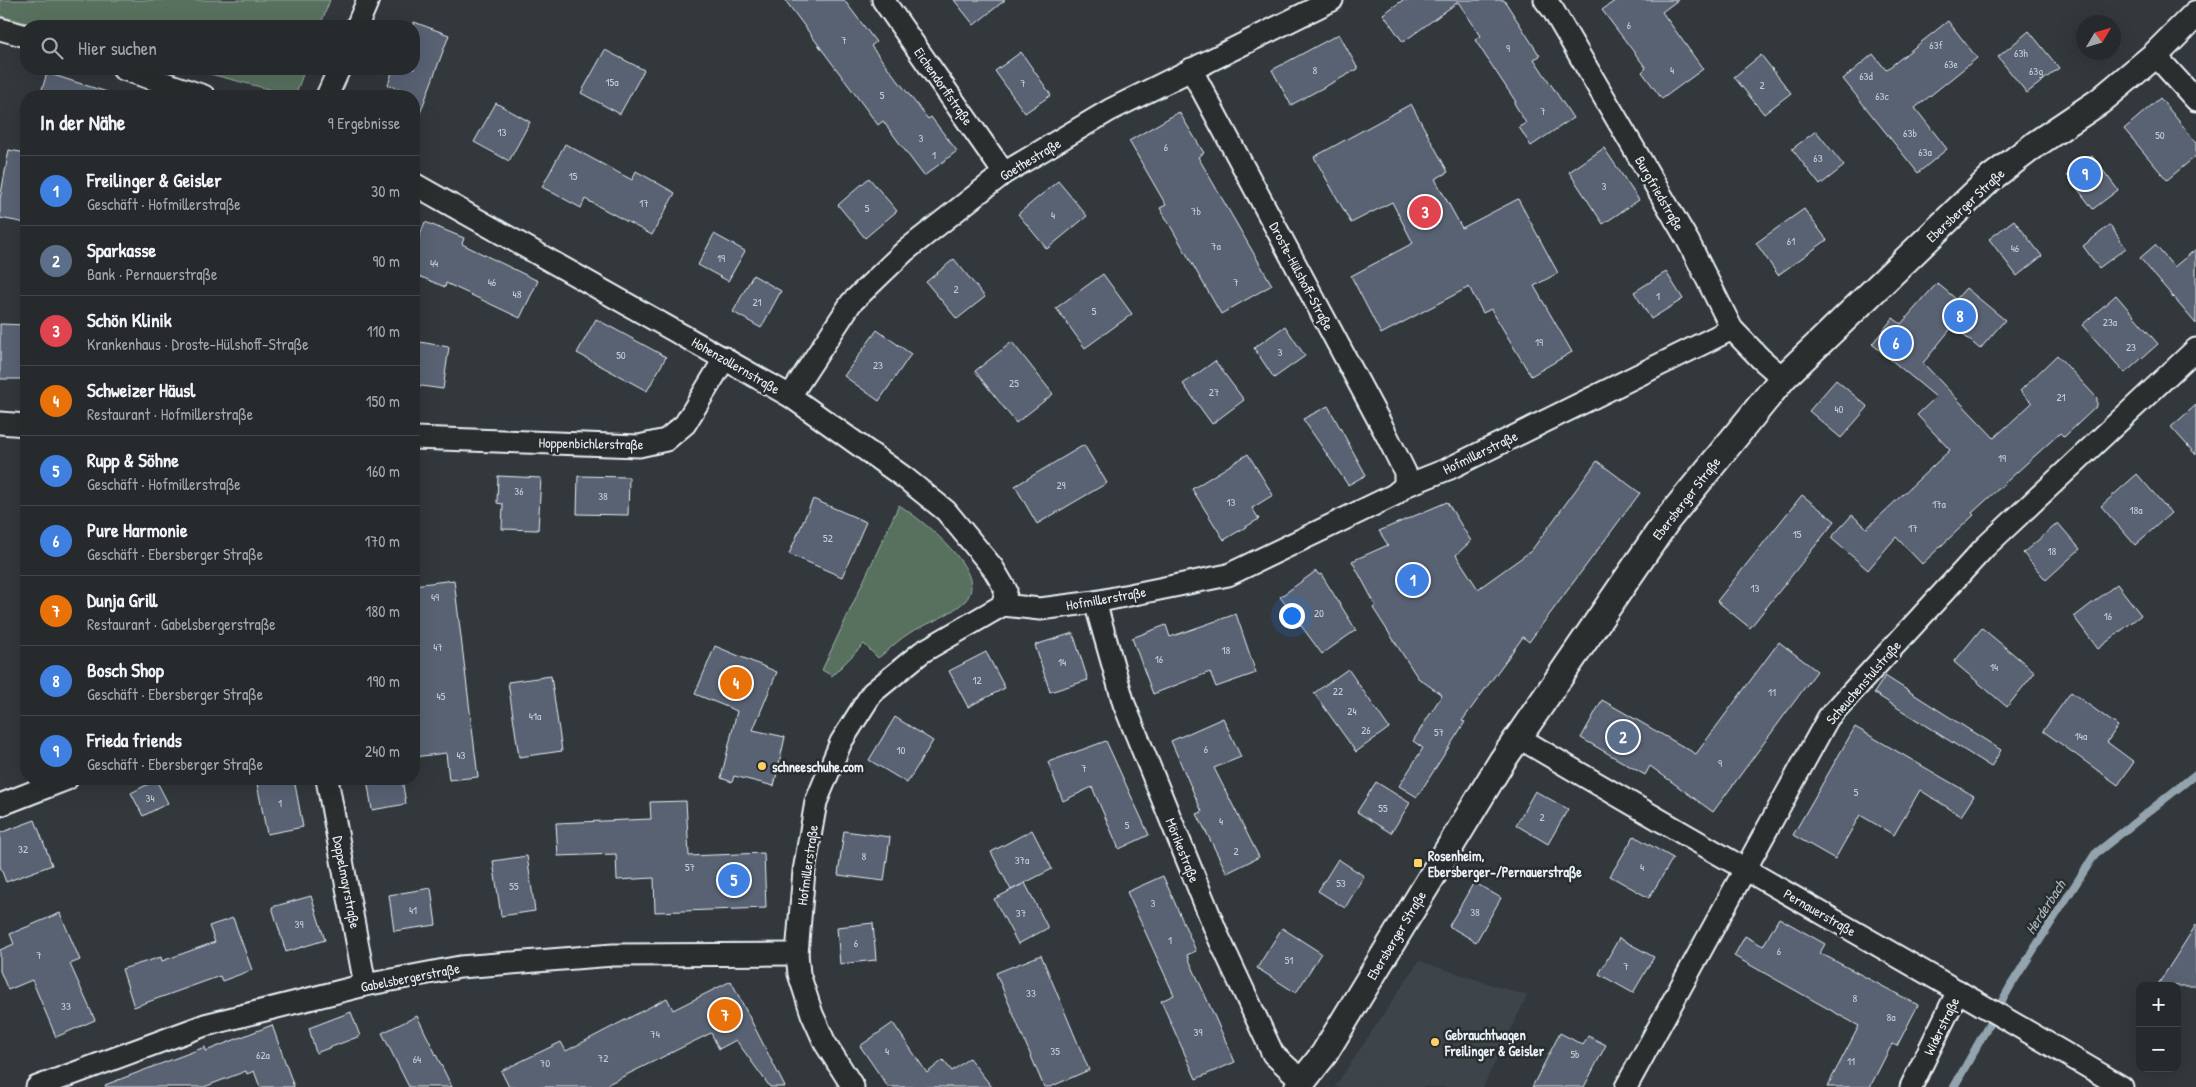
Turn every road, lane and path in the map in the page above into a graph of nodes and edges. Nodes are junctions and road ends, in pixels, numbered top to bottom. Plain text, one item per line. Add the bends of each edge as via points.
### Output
1 (368, 0) edge
2 (883, 0) edge
3 (1332, 0) edge
4 (1545, 0) edge
5 (2196, 14) edge
6 (360, 20) edge
7 (0, 29) edge
8 (20, 34) edge
9 (2155, 55) junction
10 (1191, 69) junction
11 (141, 75) edge
12 (337, 75) edge
13 (186, 90) edge
14 (330, 90) edge
15 (2196, 100) edge
16 (1004, 173) junction
17 (420, 187) edge
18 (1732, 329) junction
19 (2196, 349) edge
20 (725, 358) junction
21 (1783, 378) junction
22 (790, 396) junction
23 (0, 423) edge
24 (20, 424) edge
25 (420, 438) edge
26 (1405, 486) junction
27 (1095, 602) junction
28 (1003, 605) junction
29 (1518, 738) junction
30 (52, 785) edge
31 (328, 785) edge
32 (0, 805) edge
33 (1745, 868) junction
34 (797, 954) junction
35 (365, 985) junction
36 (1966, 995) junction
37 (1300, 1084) edge
38 (38, 1087) edge
39 (852, 1087) edge
40 (1626, 1087) edge
41 (1911, 1087) edge
42 (2122, 1087) edge

1 - 6 street
2 - 16 street, Eichendorffstraße
3 - 10 street, Goethestraße
4 - 18 street, Burgfriedstraße via 1688,241
5 - 9 street, Ebersberger Straße
7 - 8 street
9 - 15 street
9 - 21 street, Ebersberger Straße via 2100,101 1992,178
10 - 16 street, Goethestraße via 1110,110
10 - 26 street, Droste-Hülshoff-Straße via 1385,432 1404,472
11 - 13 street
12 - 14 street
16 - 22 street, Goethestraße via 905,251 851,303
17 - 20 street, Hohenzollernstraße
18 - 21 street, Burgfriedstraße
18 - 26 street, Hofmillerstraße via 1448,469
19 - 33 street, Scheuchenstulstraße via 1985,547 1828,718
20 - 22 street, Hohenzollernstraße
20 - 25 street, Hoppenbichlerstraße via 685,424 666,440 639,446
21 - 29 street, Ebersberger Straße via 1668,519
22 - 28 street, Hohenzollernstraße via 946,511 993,568 1006,590
23 - 24 street
26 - 27 street, Hofmillerstraße via 1394,495 1228,575
27 - 28 street, Hofmillerstraße via 1040,609
27 - 37 street, Mörikestraße via 1124,704 1218,936 1274,1054
28 - 34 street, Hofmillerstraße via 922,652 872,693 841,742 816,802 804,871
29 - 33 street, Pernauerstraße
29 - 37 street, Ebersberger Straße via 1324,1054
30 - 32 street
31 - 35 street, Doppelmayrstraße
33 - 36 street, Pernauerstraße
33 - 40 street, Scheuchenstulstraße
34 - 35 street, Gabelsbergerstraße via 604,955 460,967
34 - 39 street, Hofmillerstraße via 799,974 812,1014 825,1043
35 - 38 street, Gabelsbergerstraße via 205,1025
36 - 41 street, Widerstraße
36 - 42 street, Pernauerstraße

